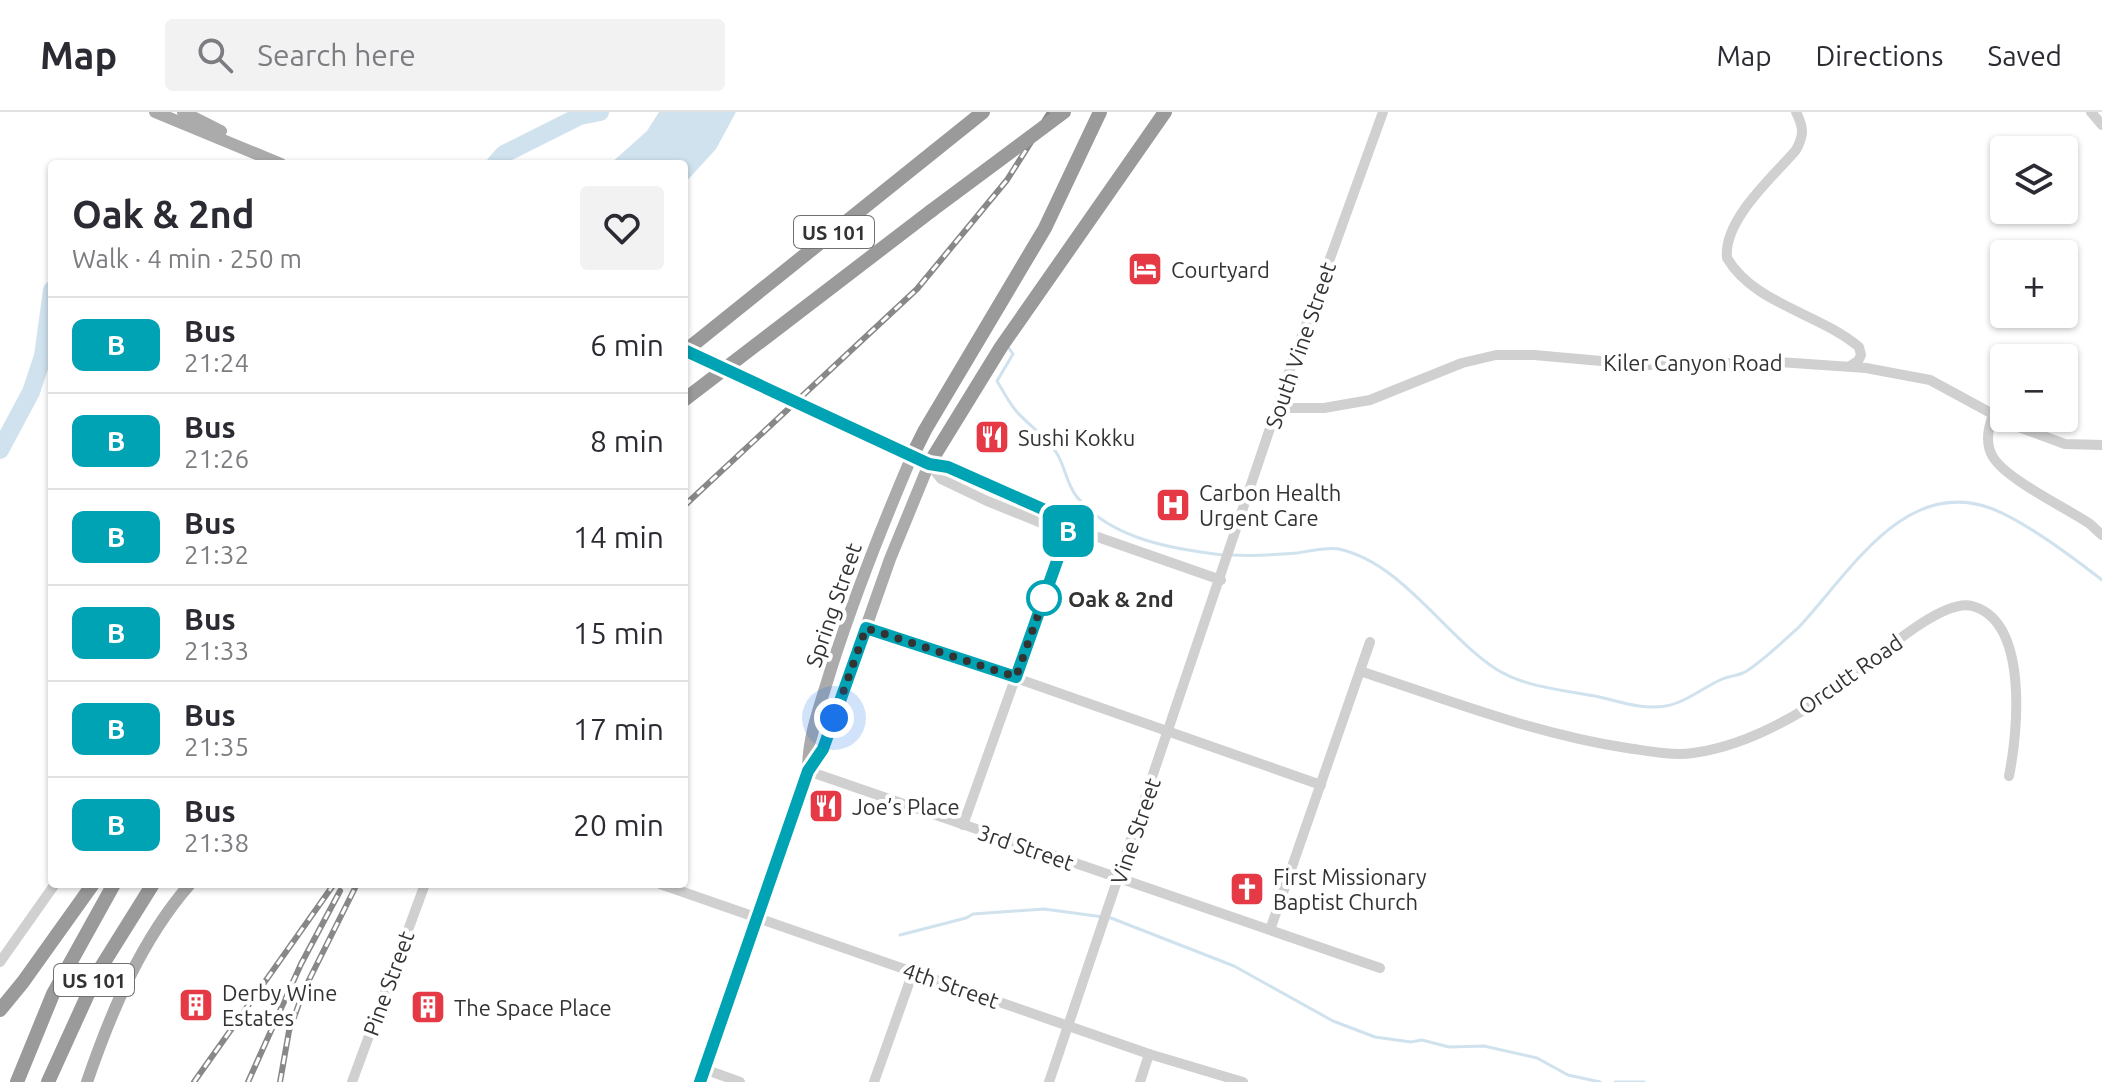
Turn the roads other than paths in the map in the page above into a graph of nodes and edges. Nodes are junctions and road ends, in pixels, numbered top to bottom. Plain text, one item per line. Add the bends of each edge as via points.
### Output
1 (155, 112) edge
2 (183, 112) edge
3 (983, 112) edge
4 (1064, 112) edge
5 (1100, 112) edge
6 (1165, 112) edge
7 (1383, 112) edge
8 (1796, 112) edge
9 (2091, 112) edge
10 (2102, 125) edge
11 (273, 160) edge
12 (275, 160) edge
13 (688, 348) edge
14 (688, 353) edge
15 (1850, 366) junction
16 (688, 397) edge
17 (1278, 408) junction
18 (1990, 413) edge
19 (1990, 424) edge
20 (2035, 432) edge
21 (2102, 445) edge
22 (912, 456) junction
23 (929, 464) junction
24 (1069, 527) junction
25 (2102, 535) edge
26 (1221, 580) junction
27 (866, 628) junction
28 (1370, 642) dead end
29 (1360, 671) junction
30 (1016, 677) junction
31 (1170, 730) junction
32 (808, 771) junction
33 (2009, 776) dead end
34 (1321, 785) junction
35 (963, 825) junction
36 (1119, 878) junction
37 (52, 888) edge
38 (90, 888) edge
39 (112, 888) edge
40 (150, 888) edge
41 (187, 888) edge
42 (424, 888) edge
43 (672, 888) edge
44 (759, 918) junction
45 (1270, 930) junction
46 (0, 962) edge
47 (1380, 968) dead end
48 (913, 972) junction
49 (0, 1010) edge
50 (1069, 1026) junction
51 (1149, 1054) junction
52 (702, 1076) edge
53 (17, 1082) edge
54 (48, 1082) edge
55 (87, 1082) edge
56 (352, 1082) edge
57 (740, 1082) edge
58 (874, 1082) edge
59 (1049, 1082) edge
60 (1140, 1082) edge
61 (1243, 1082) edge

1 - 11 main road
2 - 12 main road
3 - 13 highway, US 101
4 - 16 highway, US 101, bridge
5 - 22 highway via 1045,228
6 - 23 highway via 1009,334
7 - 17 street, South Vine Street
8 - 15 street via 1802,138 1737,219 1727,258 1758,288 1859,347 1861,355
9 - 10 street
14 - 22 main road, bridge
15 - 17 street, Kiler Canyon Road via 1646,365 1496,355 1370,400
15 - 18 street, Kiler Canyon Road via 1930,380
17 - 26 street, South Vine Street
19 - 25 street via 1988,446 2000,466
20 - 21 street, Kiler Canyon Road via 2065,444
22 - 23 main road
22 - 32 main road, Spring Street via 845,626 808,743
23 - 24 street via 948,467 1054,514
23 - 27 main road, Spring Street
24 - 26 street
24 - 30 street
26 - 31 street, Vine Street
27 - 30 street
27 - 32 main road, Spring Street via 823,749
28 - 29 street
29 - 33 street, Orcutt Road via 1557,736 1691,753 1747,739 1788,718 1825,697 1940,610 1971,606 1994,619 2014,666 2018,705
29 - 34 street
30 - 31 street
30 - 35 street
31 - 34 street
31 - 36 street, Vine Street
32 - 35 street, 3rd Street
32 - 44 main road, Spring Street
34 - 45 street
35 - 36 street, 3rd Street
36 - 45 street, 3rd Street
36 - 50 street, Vine Street
37 - 46 street
38 - 49 highway
39 - 53 highway, US 101 via 53,994
40 - 54 highway, US 101 via 98,972
41 - 55 main road via 136,964
42 - 56 street, Pine Street
43 - 44 street, 4th Street
44 - 48 street, 4th Street
44 - 52 main road, Spring Street
45 - 47 street, 3rd Street
48 - 50 street, 4th Street
48 - 58 street
50 - 51 street, 4th Street
50 - 59 street, Vine Street
51 - 60 street
51 - 61 street, 4th Street
52 - 57 street

